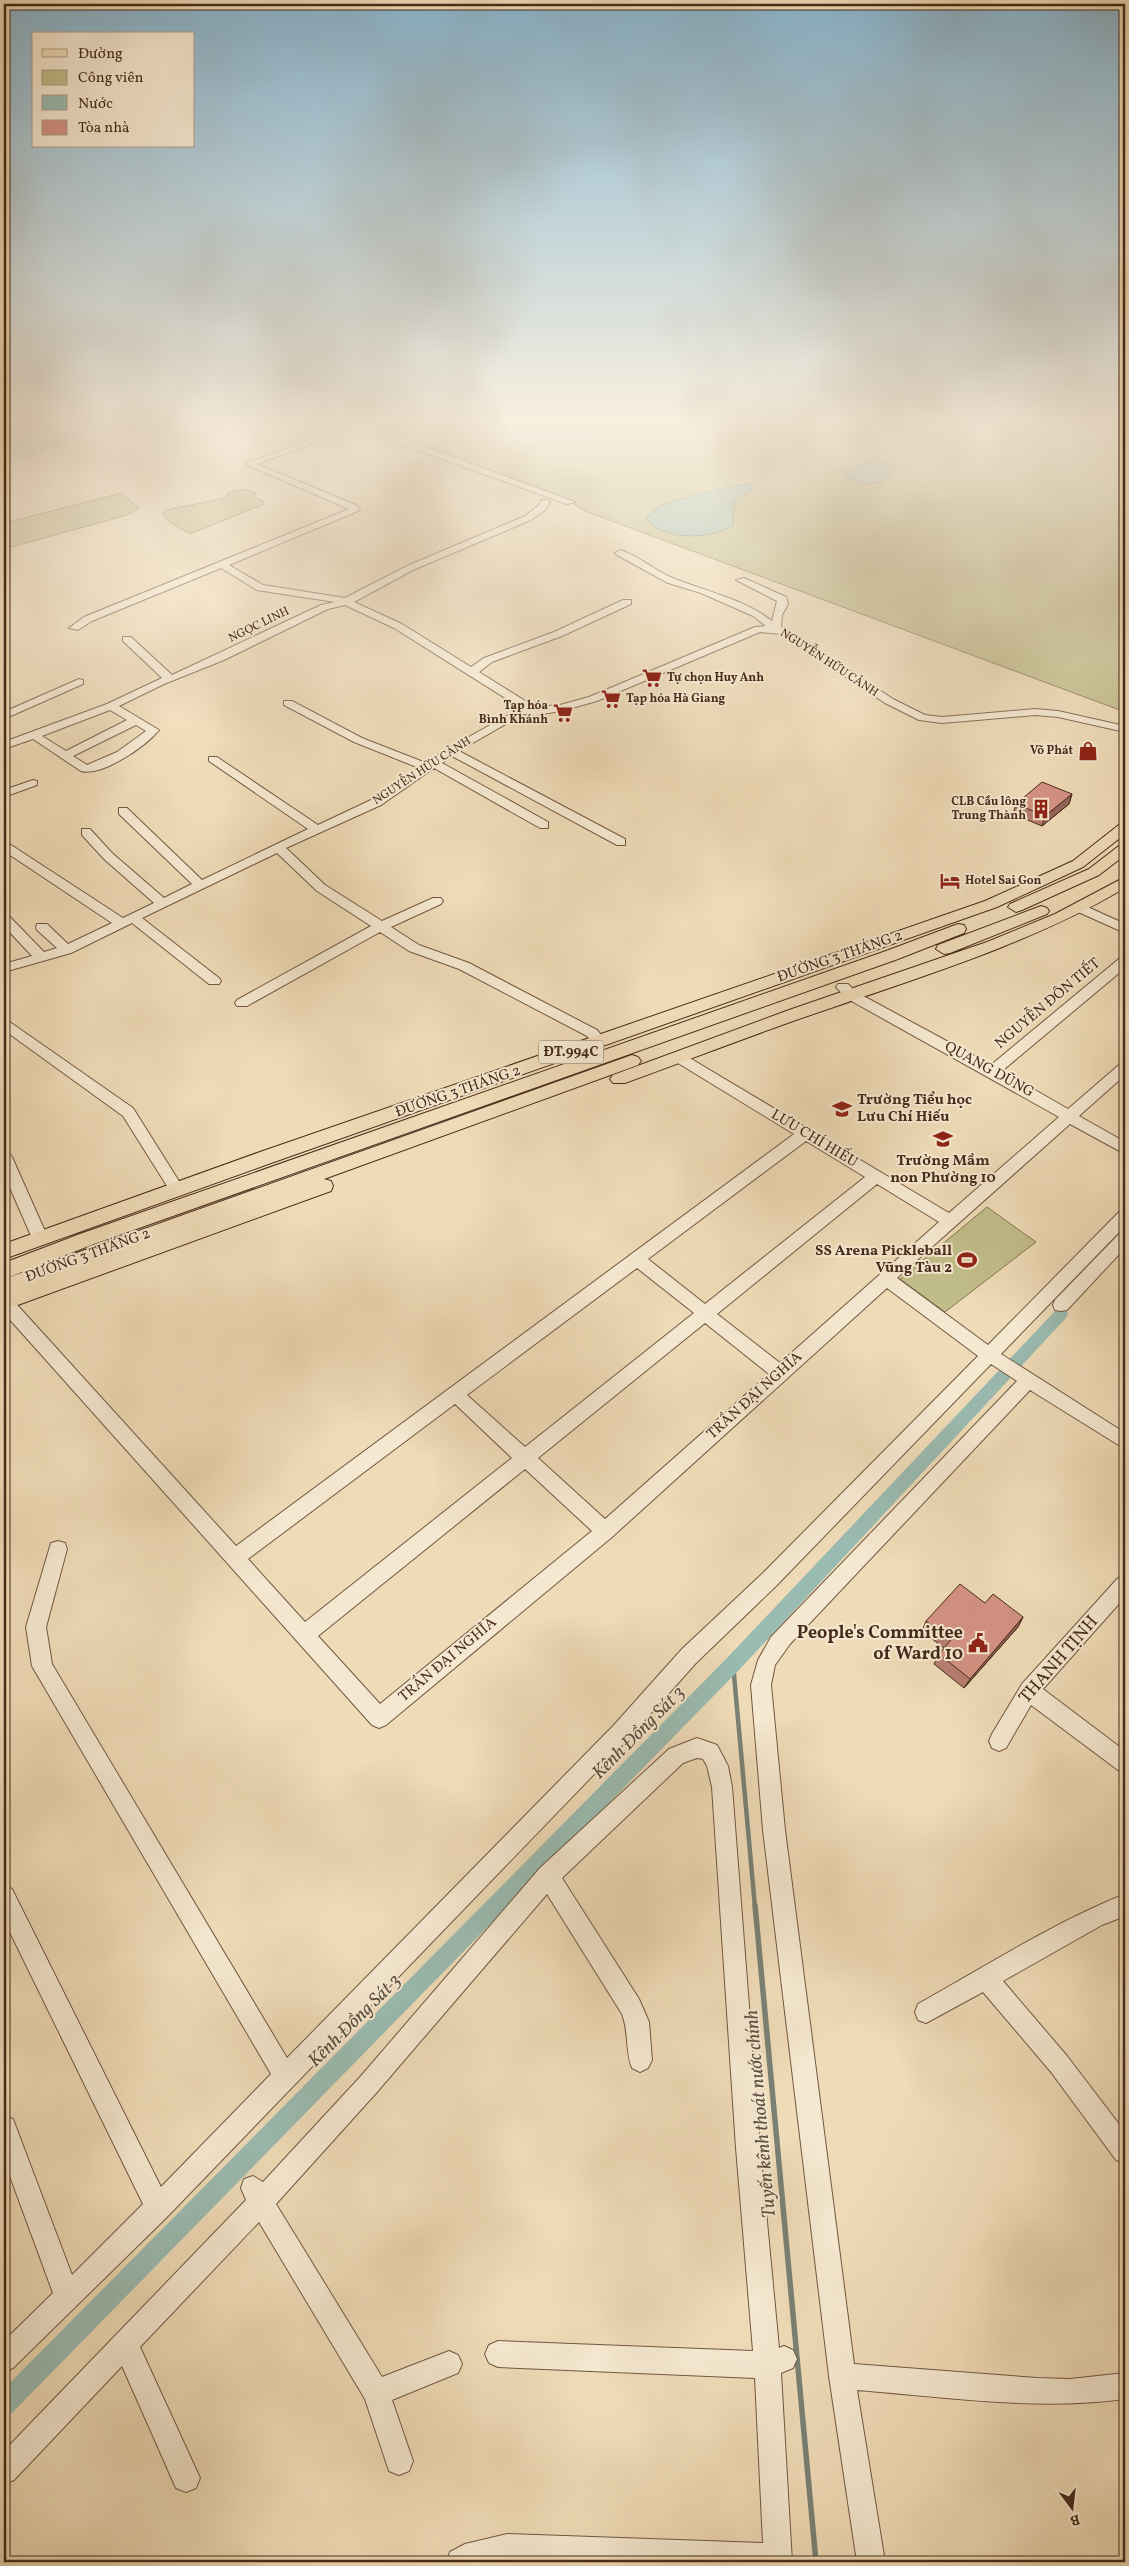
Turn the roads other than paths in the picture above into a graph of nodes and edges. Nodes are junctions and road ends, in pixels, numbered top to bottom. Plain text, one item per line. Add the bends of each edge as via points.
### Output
1 (280, 541) edge
2 (474, 541) edge
3 (620, 553) dead end
4 (223, 564) junction
5 (742, 580) dead end
6 (346, 602) junction
7 (627, 602) dead end
8 (74, 628) dead end
9 (776, 628) junction
10 (127, 639) dead end
11 (473, 671) junction
12 (170, 679) junction
13 (79, 682) dead end
14 (288, 703) dead end
15 (111, 706) junction
16 (536, 712) junction
17 (4, 716) edge
18 (136, 720) junction
19 (1125, 729) edge
20 (34, 735) junction
21 (4, 746) edge
22 (451, 751) junction
23 (65, 756) junction
24 (213, 759) dead end
25 (430, 765) junction
26 (33, 783) dead end
27 (4, 794) edge
28 (123, 811) dead end
29 (544, 825) dead end
30 (1125, 827) edge
31 (317, 830) junction
32 (86, 832) dead end
33 (621, 842) dead end
34 (278, 847) junction
35 (7, 848) dead end
36 (1125, 848) edge
37 (1111, 858) edge
38 (1125, 882) edge
39 (200, 885) junction
40 (437, 901) dead end
41 (162, 903) junction
42 (1081, 908) junction
43 (4, 919) edge
44 (128, 920) junction
45 (42, 927) dead end
46 (380, 927) junction
47 (1125, 929) edge
48 (66, 950) junction
49 (42, 958) junction
50 (1125, 961) edge
51 (4, 968) edge
52 (214, 981) dead end
53 (847, 991) junction
54 (242, 1003) dead end
55 (4, 1023) edge
56 (19, 1035) junction
57 (641, 1036) junction
58 (4, 1041) edge
59 (600, 1042) junction
60 (673, 1053) junction
61 (1125, 1067) edge
62 (992, 1072) junction
63 (617, 1073) junction
64 (1070, 1116) junction
65 (806, 1133) junction
66 (1125, 1149) edge
67 (4, 1157) edge
68 (876, 1176) junction
69 (177, 1190) junction
70 (1125, 1216) edge
71 (950, 1221) junction
72 (40, 1238) junction
73 (1125, 1238) edge
74 (4, 1252) edge
75 (637, 1260) junction
76 (4, 1271) edge
77 (887, 1279) junction
78 (4, 1287) edge
79 (4, 1302) edge
80 (1061, 1305) dead end
81 (705, 1313) junction
82 (993, 1358) junction
83 (780, 1373) junction
84 (1026, 1379) junction
85 (456, 1394) junction
86 (1125, 1442) edge
87 (524, 1459) junction
88 (605, 1531) junction
89 (58, 1549) dead end
90 (235, 1558) junction
91 (1125, 1584) edge
92 (304, 1634) junction
93 (1029, 1691) junction
94 (999, 1741) dead end
95 (1125, 1763) edge
96 (548, 1876) junction
97 (4, 1897) edge
98 (1125, 1905) edge
99 (986, 1978) junction
100 (926, 2012) dead end
101 (640, 2060) dead end
102 (285, 2076) junction
103 (4, 2128) edge
104 (1125, 2151) edge
105 (258, 2195) junction
106 (158, 2208) junction
107 (67, 2296) junction
108 (125, 2343) junction
109 (498, 2354) dead end
110 (4, 2359) edge
111 (775, 2362) junction
112 (449, 2364) dead end
113 (842, 2376) junction
114 (1125, 2386) edge
115 (376, 2393) junction
116 (399, 2461) dead end
117 (4, 2470) edge
118 (186, 2478) dead end
119 (778, 2560) edge
120 (460, 2562) edge
121 (871, 2562) edge

1 - 4 street
2 - 6 street, NGỌC LINH via 410,568
3 - 9 street via 671,581 757,614
4 - 6 street via 260,588
4 - 8 street via 88,619
5 - 9 street via 782,599
6 - 11 street via 398,626
6 - 12 street, NGỌC LINH via 325,607
7 - 11 street via 558,634 488,660
9 - 16 street, NGUYỄN HỮU CẢNH via 745,634 593,699
9 - 19 street, NGUYỄN HỮU CẢNH via 889,701 923,718 942,720 1035,712
10 - 12 street
11 - 16 street
12 - 15 street, NGỌC LINH
13 - 17 street
14 - 25 street via 358,740
15 - 18 street
15 - 20 street, NGỌC LINH
16 - 22 street, NGUYỄN HỮU CẢNH via 520,711
18 - 23 street
18 - 23 street via 153,730 97,767 85,769
20 - 21 street, NGỌC LINH
20 - 23 street
22 - 25 street, NGUYỄN HỮU CẢNH
22 - 33 street
24 - 31 street
25 - 29 street
25 - 31 street, NGUYỄN HỮU CẢNH via 377,802
26 - 27 street
28 - 39 street
30 - 37 main road, ĐƯỜNG 3 THÁNG 2 / ĐT.994C
31 - 34 street, NGUYỄN HỮU CẢNH
32 - 41 street via 108,856
34 - 39 street, NGUYỄN HỮU CẢNH
34 - 46 street via 321,888
35 - 44 street
36 - 37 main road, ĐƯỜNG 3 THÁNG 2 / ĐT.994C
37 - 53 main road, ĐƯỜNG 3 THÁNG 2 / ĐT.994C via 1109,878 1052,907
37 - 57 main road, ĐƯỜNG 3 THÁNG 2 / ĐT.994C via 1094,872 1042,897 892,955
38 - 42 main road, ĐƯỜNG 3 THÁNG 2 / ĐT.994C
39 - 41 street, NGUYỄN HỮU CẢNH
40 - 46 street
41 - 44 street, NGUYỄN HỮU CẢNH
42 - 47 street
42 - 53 main road, ĐƯỜNG 3 THÁNG 2 / ĐT.994C via 948,963
43 - 49 street
44 - 48 street, NGUYỄN HỮU CẢNH
44 - 52 street
45 - 48 street
46 - 54 street
46 - 59 street via 414,948 464,966 592,1033
48 - 49 street, NGUYỄN HỮU CẢNH
49 - 51 street, NGUYỄN HỮU CẢNH
50 - 62 street, NGUYỄN ĐÔN TIẾT
53 - 60 main road, ĐƯỜNG 3 THÁNG 2 / ĐT.994C
53 - 62 street, QUANG DŨNG
55 - 56 street
56 - 58 street
56 - 69 street via 128,1112
57 - 59 main road, ĐƯỜNG 3 THÁNG 2 / ĐT.994C
57 - 76 main road, ĐƯỜNG 3 THÁNG 2 / ĐT.994C
59 - 69 main road, ĐƯỜNG 3 THÁNG 2 / ĐT.994C
60 - 63 main road, ĐƯỜNG 3 THÁNG 2 / ĐT.994C
60 - 65 street, LƯU CHÍ HIẾU
61 - 64 street, TRẦN ĐẠI NGHĨA
62 - 64 street, QUANG DŨNG
63 - 78 main road, ĐƯỜNG 3 THÁNG 2 / ĐT.994C
63 - 79 main road, ĐƯỜNG 3 THÁNG 2 / ĐT.994C
64 - 66 street, QUANG DŨNG
64 - 71 street, TRẦN ĐẠI NGHĨA
65 - 68 street, LƯU CHÍ HIẾU
65 - 75 street
67 - 72 street
68 - 71 street, LƯU CHÍ HIẾU
68 - 81 street
69 - 72 main road, ĐƯỜNG 3 THÁNG 2 / ĐT.994C
70 - 82 street
71 - 77 street, TRẦN ĐẠI NGHĨA
72 - 74 main road, ĐƯỜNG 3 THÁNG 2 / ĐT.994C
73 - 80 street
75 - 81 street
75 - 85 street
77 - 82 street
77 - 83 street, TRẦN ĐẠI NGHĨA
79 - 90 street
81 - 83 street
81 - 87 street
82 - 84 street
82 - 102 street via 689,1656 621,1732
83 - 88 street, TRẦN ĐẠI NGHĨA
84 - 86 street
84 - 113 street via 783,1638 770,1653 763,1669 761,1685 774,1830
85 - 87 street
85 - 90 street
87 - 88 street
87 - 92 street
88 - 92 street, TRẦN ĐẠI NGHĨA via 379,1718
89 - 102 street via 36,1627 42,1666
90 - 92 street
91 - 93 street, THANH TỊNH
93 - 94 street, THANH TỊNH via 1009,1719
93 - 95 street
96 - 101 street via 631,2007 637,2022
96 - 105 street via 369,2084
96 - 111 street via 676,1756 692,1746 704,1747 711,1752 722,1787 748,2148
97 - 106 street
98 - 99 street via 1095,1917
99 - 100 street
99 - 104 street via 1059,2064
102 - 106 street
103 - 107 street
105 - 108 street
105 - 115 street
106 - 107 street
107 - 110 street
108 - 117 street
108 - 118 street
109 - 111 street
111 - 119 street
112 - 115 street
113 - 114 street via 1037,2391 1070,2392
113 - 121 street
115 - 116 street
119 - 120 street via 507,2548 475,2554

